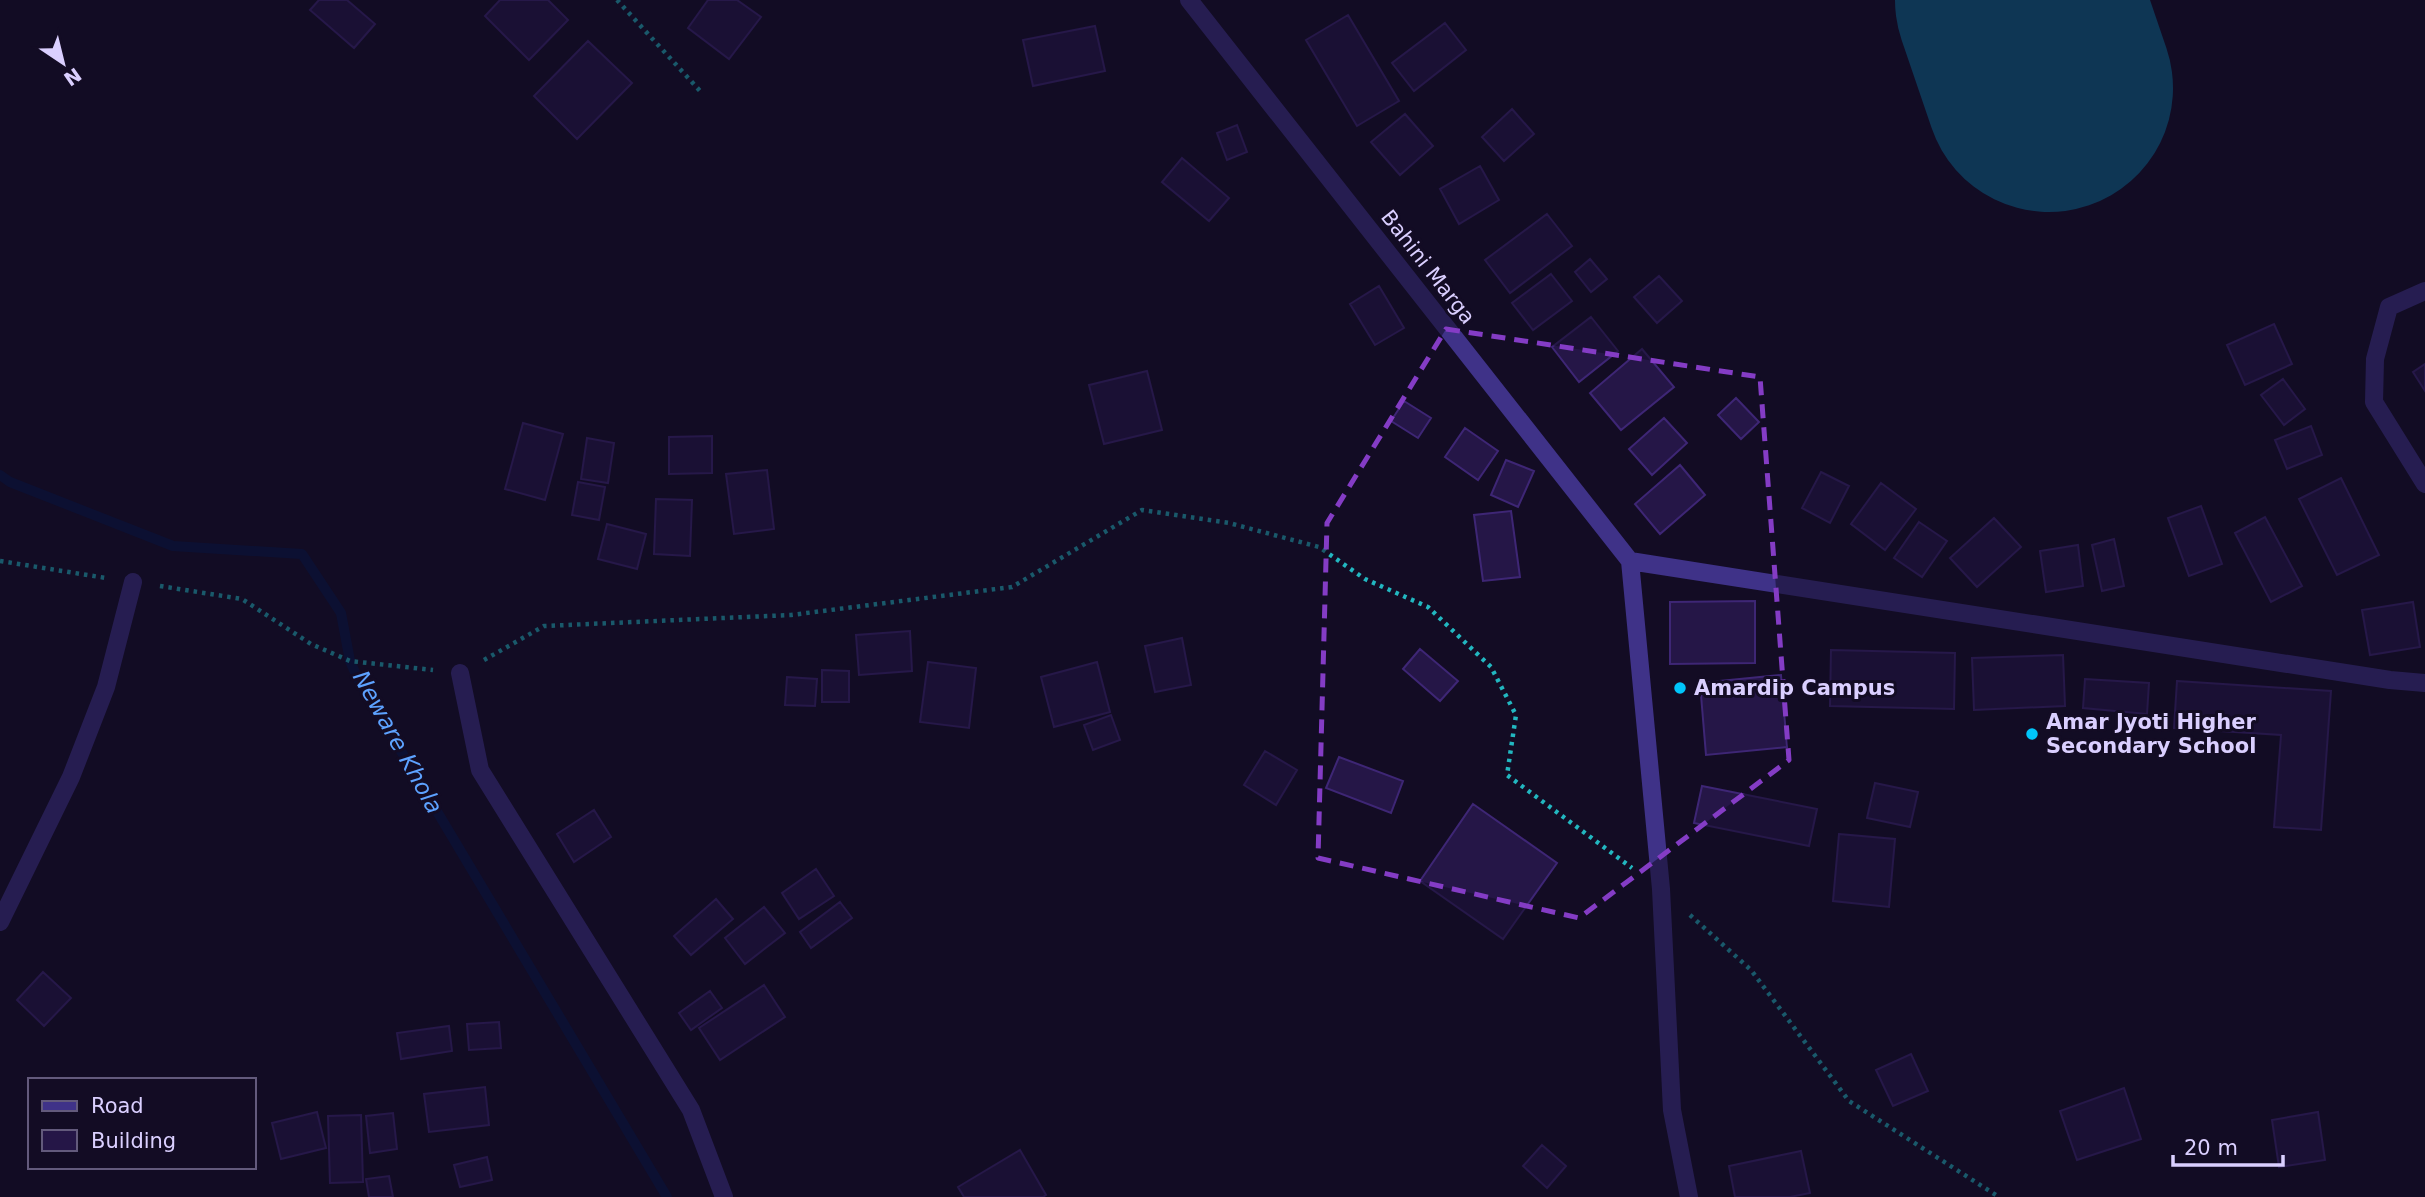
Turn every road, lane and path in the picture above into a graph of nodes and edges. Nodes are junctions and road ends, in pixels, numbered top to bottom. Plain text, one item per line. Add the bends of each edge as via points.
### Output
1 (617, 0) edge
2 (1189, 0) edge
3 (701, 92) dead end
4 (2425, 291) edge
5 (2425, 484) edge
6 (0, 561) edge
7 (1630, 561) junction
8 (133, 582) junction
9 (460, 673) junction
10 (2425, 683) edge
11 (1661, 889) junction
12 (0, 922) edge
13 (724, 1197) edge
14 (1689, 1197) edge
15 (1999, 1197) edge

1 - 3 path
2 - 7 street, Bahini Marga
4 - 5 street via 2389,307 2375,359 2374,402
6 - 8 path
7 - 10 street
7 - 11 street
8 - 9 path via 242,599 311,644 350,661
8 - 12 street via 106,687 71,777
9 - 11 path via 544,626 791,615 1012,587 1142,510 1229,523 1319,547 1365,579 1428,607 1491,667 1516,715 1507,775
9 - 13 street via 480,771 691,1110
11 - 14 street via 1672,1110
11 - 15 path via 1751,970 1849,1101

